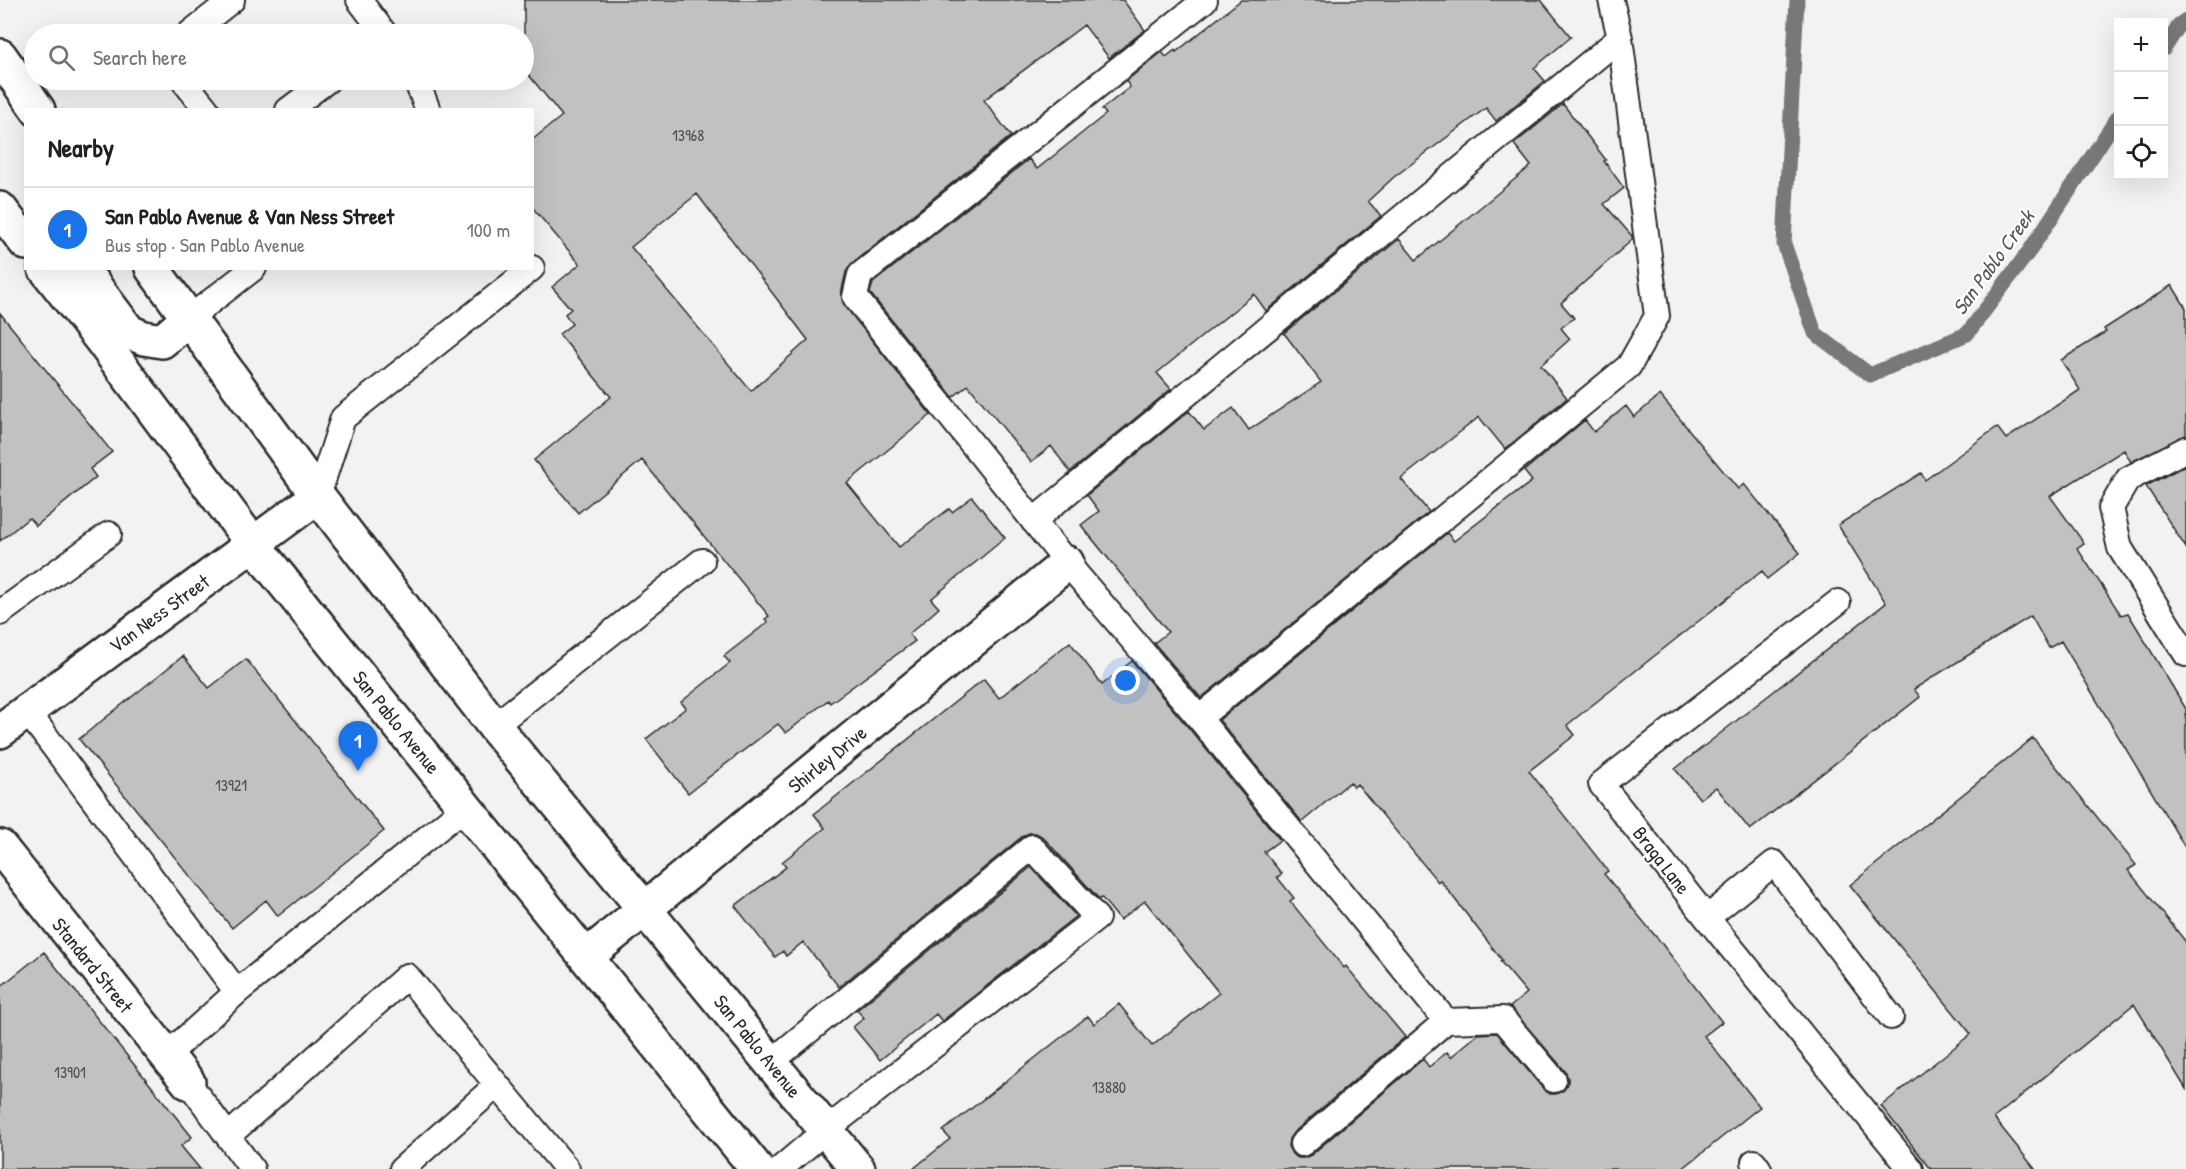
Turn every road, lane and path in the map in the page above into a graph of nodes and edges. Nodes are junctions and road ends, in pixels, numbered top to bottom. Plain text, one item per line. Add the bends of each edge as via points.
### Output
1 (231, 0) edge
2 (359, 0) edge
3 (1204, 0) edge
4 (1611, 0) edge
5 (201, 24) edge
6 (377, 24) edge
7 (1620, 38) junction
8 (0, 56) edge
9 (191, 90) edge
10 (315, 90) edge
11 (420, 90) edge
12 (37, 108) edge
13 (205, 108) edge
14 (291, 108) edge
15 (427, 108) edge
16 (0, 201) edge
17 (0, 209) edge
18 (24, 209) edge
19 (24, 240) edge
20 (47, 270) edge
21 (82, 270) edge
22 (153, 270) edge
23 (251, 270) edge
24 (530, 270) edge
25 (188, 319) junction
26 (2186, 449) edge
27 (318, 496) junction
28 (1033, 520) junction
29 (109, 534) dead end
30 (252, 543) junction
31 (702, 561) dead end
32 (1067, 563) junction
33 (1838, 602) dead end
34 (0, 613) edge
35 (2186, 654) edge
36 (27, 711) junction
37 (1199, 718) junction
38 (494, 726) junction
39 (0, 731) edge
40 (465, 807) junction
41 (0, 847) edge
42 (645, 908) junction
43 (1707, 918) junction
44 (587, 956) junction
45 (237, 992) junction
46 (1891, 1017) dead end
47 (1446, 1021) junction
48 (166, 1056) junction
49 (771, 1062) junction
50 (1554, 1080) dead end
51 (188, 1082) joint
52 (497, 1085) junction
53 (826, 1130) junction
54 (228, 1136) junction
55 (1302, 1144) dead end
56 (252, 1169) edge
57 (402, 1169) edge
58 (567, 1169) edge
59 (757, 1169) edge
60 (780, 1169) edge
61 (858, 1169) edge
62 (1911, 1169) edge

1 - 5 lane
2 - 6 lane
3 - 28 lane via 860,274 855,297
4 - 7 lane
7 - 28 lane
7 - 37 lane via 1657,316 1629,366
8 - 12 main road
9 - 13 lane
10 - 14 lane
11 - 15 lane
16 - 18 main road
17 - 19 main road
20 - 30 main road, San Pablo Avenue
21 - 25 main road via 129,332 162,341
22 - 25 main road, San Pablo Avenue
23 - 25 lane
24 - 27 lane via 343,418
25 - 27 main road, San Pablo Avenue
26 - 35 lane via 2128,479 2111,508 2120,548
27 - 30 main road, Van Ness Street
27 - 38 main road, San Pablo Avenue
28 - 32 lane
29 - 34 lane
30 - 36 main road, Van Ness Street
30 - 40 main road, San Pablo Avenue
31 - 38 lane
32 - 37 lane
32 - 42 main road, Shirley Drive
33 - 43 lane, Braga Lane via 1601,784
36 - 39 main road, Van Ness Street
36 - 45 lane
37 - 47 lane
38 - 42 main road, San Pablo Avenue
40 - 44 main road, San Pablo Avenue
40 - 45 lane
41 - 48 main road, Standard Street
42 - 44 main road, Shirley Drive
42 - 49 main road, San Pablo Avenue
43 - 46 lane via 1774,863
43 - 62 lane, Braga Lane
44 - 59 main road, San Pablo Avenue
45 - 48 lane
47 - 50 lane via 1503,1019
47 - 55 lane
48 - 51 main road, Standard Street
49 - 53 main road, San Pablo Avenue
49 - 53 lane via 1032,847 1097,918
51 - 54 lane
52 - 54 lane via 407,976
52 - 57 lane
52 - 58 lane
53 - 60 lane
53 - 61 main road, San Pablo Avenue
54 - 56 lane

